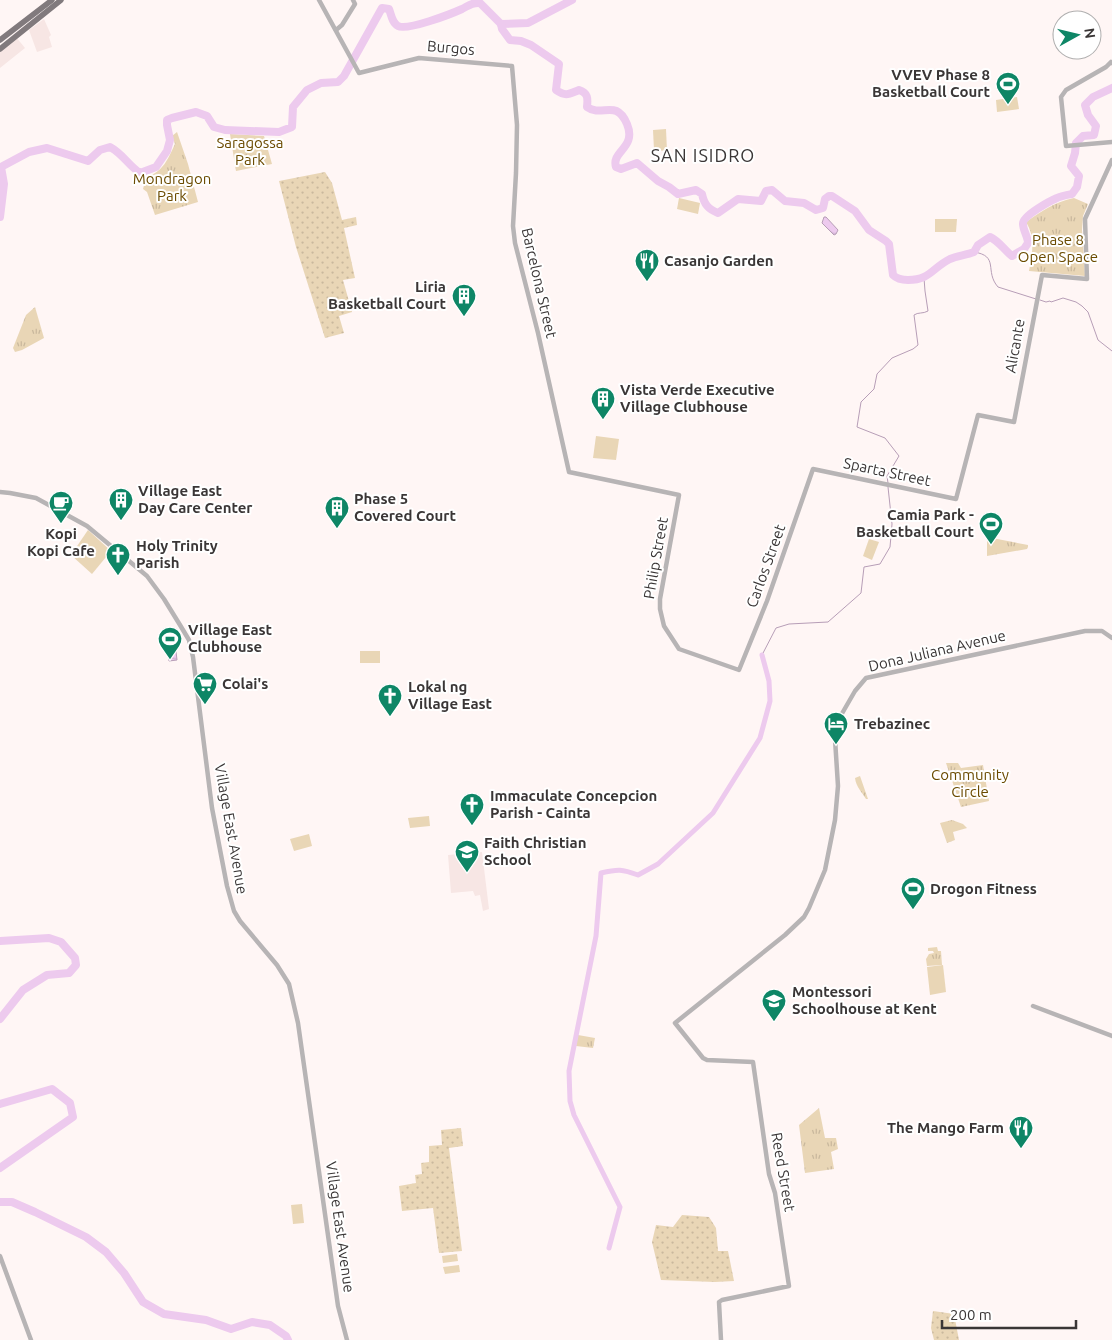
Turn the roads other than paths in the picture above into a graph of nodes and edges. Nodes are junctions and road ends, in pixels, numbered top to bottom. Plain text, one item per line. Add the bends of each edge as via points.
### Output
1 (61, 0) edge
2 (319, 0) edge
3 (354, 2) edge
4 (51, 3) edge
5 (336, 30) junction
6 (0, 40) edge
7 (0, 48) edge
8 (1112, 62) edge
9 (512, 66) joint
10 (1112, 142) edge
11 (1112, 160) edge
12 (813, 469) joint
13 (0, 492) edge
14 (679, 495) joint
15 (956, 499) joint
16 (1112, 638) edge
17 (679, 650) joint
18 (1033, 1006) dead end
19 (1112, 1036) edge
20 (753, 1062) joint
21 (0, 1256) edge
22 (721, 1339) edge
23 (31, 1340) edge
24 (347, 1340) edge

1 - 4 main road
2 - 5 street
3 - 5 street
4 - 6 main road
4 - 7 main road
5 - 9 street, Burgos via 360,73 419,58
8 - 10 street via 1066,90 1061,97 1068,146
9 - 14 street, Barcelona Street via 517,125 515,243 570,472
11 - 15 street, Alicante via 1085,219 1088,279 1042,275 1014,422 978,415
12 - 15 street, Sparta Street
12 - 17 street, Carlos Street via 739,670
13 - 24 street, Village East Avenue via 36,498 87,526 146,576 189,640 212,808 234,910 289,984 298,1023 338,1306
14 - 17 street, Philip Street via 660,599 664,626
16 - 20 street, Dona Juliana Avenue via 1102,631 1085,631 866,678 855,691 837,726 838,786 832,838 825,870 807,913 785,935 675,1023 703,1058
18 - 19 street
20 - 22 street, Reed Street via 789,1286 719,1302
21 - 23 street

